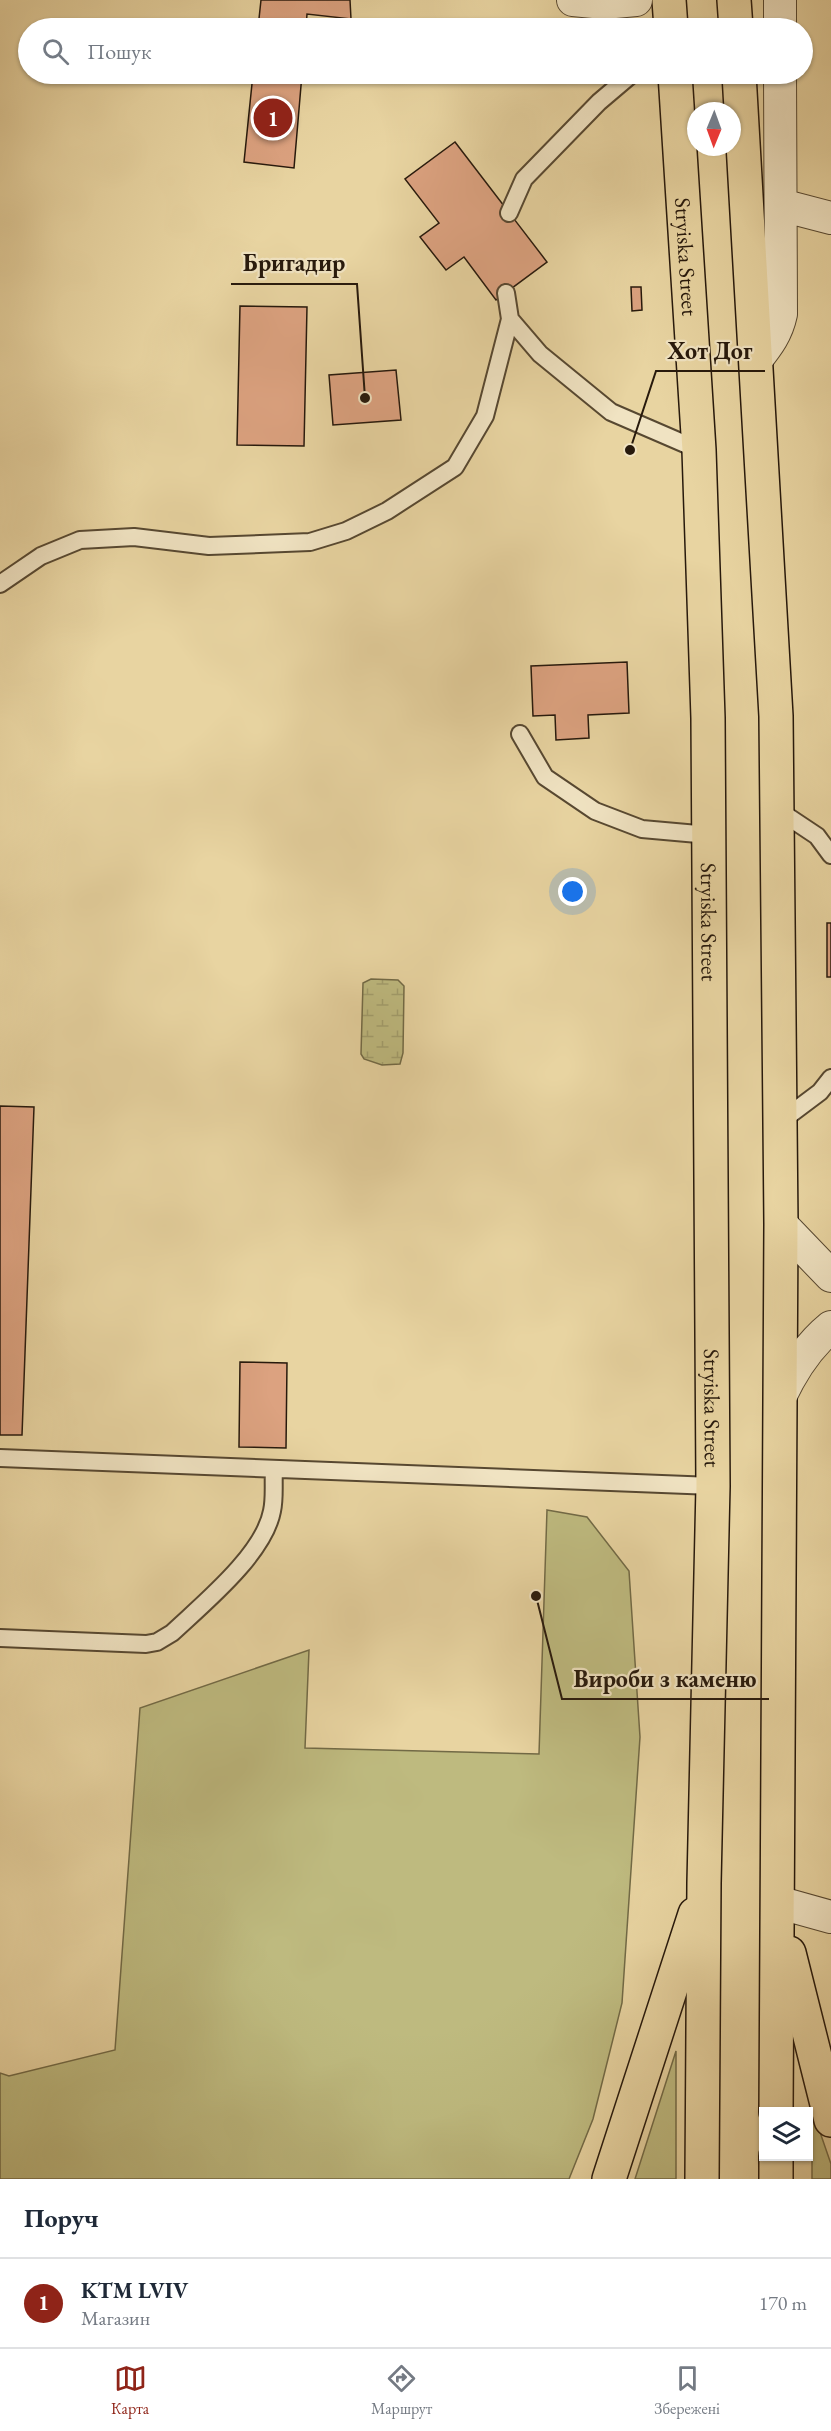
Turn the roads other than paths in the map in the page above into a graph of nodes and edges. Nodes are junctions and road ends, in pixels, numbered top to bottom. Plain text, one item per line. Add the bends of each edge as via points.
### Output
1 (573, 0) edge
2 (636, 0) edge
3 (669, 0) edge
4 (734, 0) edge
5 (780, 0) edge
6 (671, 18) edge
7 (735, 18) edge
8 (780, 18) edge
9 (620, 84) edge
10 (676, 84) edge
11 (740, 84) edge
12 (780, 84) edge
13 (781, 205) junction
14 (509, 213) dead end
15 (831, 218) edge
16 (506, 293) dead end
17 (510, 320) junction
18 (756, 360) junction
19 (699, 450) junction
20 (0, 584) edge
21 (520, 734) dead end
22 (778, 810) junction
23 (709, 835) junction
24 (831, 855) edge
25 (831, 1078) edge
26 (780, 1122) junction
27 (781, 1224) junction
28 (831, 1276) edge
29 (831, 1327) edge
30 (780, 1397) junction
31 (0, 1458) edge
32 (274, 1469) junction
33 (713, 1486) junction
34 (0, 1638) edge
35 (704, 1883) junction
36 (777, 1902) junction
37 (831, 1917) edge
38 (776, 2107) edge
39 (831, 2120) edge
40 (776, 2161) edge
41 (609, 2179) edge
42 (702, 2179) edge
43 (776, 2179) edge

1 - 2 street
3 - 6 highway
4 - 7 highway
5 - 8 street
9 - 14 lane via 524,179
10 - 19 highway, Stryiska Street
11 - 18 highway
12 - 13 street
13 - 15 street
13 - 18 street via 779,321 771,342
16 - 17 lane
17 - 19 lane via 540,354 610,412
17 - 20 lane via 485,416 454,467 387,511 346,531 310,542 209,546 134,537 80,540 41,556
18 - 22 highway
19 - 23 highway, Stryiska Street
21 - 23 lane via 545,777 595,811 642,829
22 - 24 lane via 817,836
22 - 26 highway
23 - 33 highway, Stryiska Street
25 - 26 lane via 820,1092
26 - 27 highway
27 - 28 street
27 - 30 highway
29 - 30 street via 802,1359
30 - 36 highway
31 - 32 lane
32 - 33 lane
32 - 34 lane via 273,1510 255,1551 172,1633 146,1644
33 - 35 highway, Stryiska Street
35 - 41 highway
35 - 42 highway, Stryiska Street
36 - 37 street
36 - 38 highway
36 - 39 highway
40 - 43 highway

